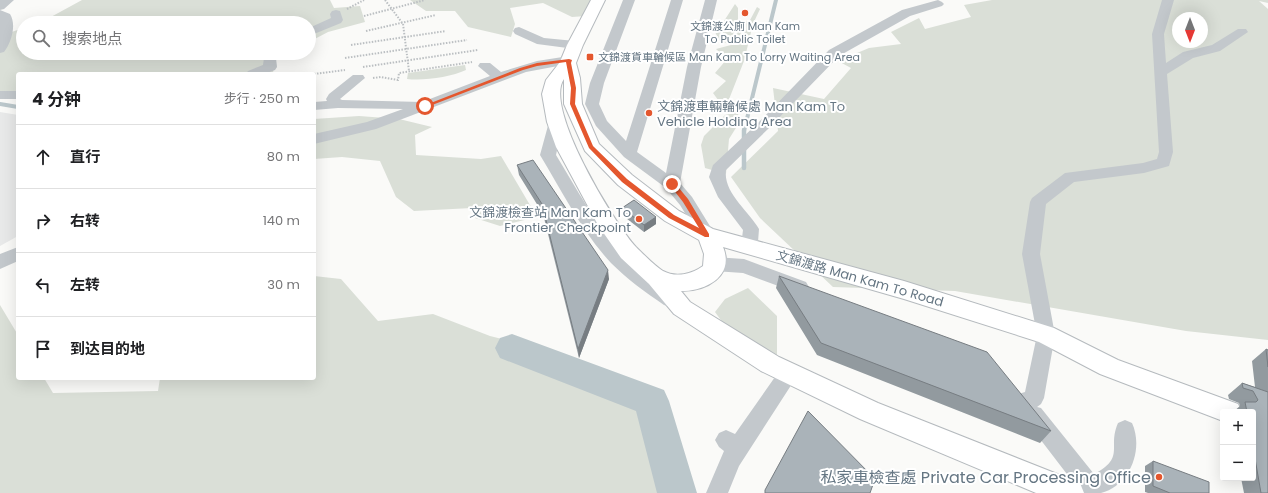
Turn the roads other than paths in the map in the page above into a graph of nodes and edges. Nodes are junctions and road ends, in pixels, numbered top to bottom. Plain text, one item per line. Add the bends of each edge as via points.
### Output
1 (8, 0) edge
2 (598, 0) edge
3 (629, 0) edge
4 (677, 0) edge
5 (711, 0) edge
6 (1168, 0) edge
7 (938, 4) dead end
8 (0, 6) edge
9 (0, 14) edge
10 (336, 15) road end
11 (316, 29) edge
12 (519, 30) dead end
13 (1242, 32) dead end
14 (575, 45) junction
15 (0, 49) edge
16 (270, 60) edge
17 (569, 62) junction
18 (481, 64) road end
19 (258, 72) edge
20 (359, 73) road end
21 (1160, 73) junction
22 (499, 77) junction
23 (0, 95) edge
24 (16, 95) edge
25 (338, 104) junction
26 (316, 106) edge
27 (425, 106) junction
28 (556, 122) junction
29 (316, 139) edge
30 (629, 154) junction
31 (672, 184) junction
32 (707, 235) junction
33 (741, 245) junction
34 (16, 254) edge
35 (0, 262) edge
36 (714, 264) junction
37 (657, 278) junction
38 (818, 293) edge
39 (682, 308) junction
40 (1046, 335) junction
41 (789, 373) junction
42 (1009, 385) edge
43 (1022, 401) junction
44 (1221, 409) edge
45 (1125, 430) dead end
46 (1077, 491) edge
47 (717, 493) edge

1 - 8 street
2 - 14 main road
3 - 30 street via 597,83 592,104 601,123
4 - 30 street
5 - 31 street via 694,67
6 - 21 street via 1158,34
7 - 33 street via 906,13 834,53 718,169 717,177 726,197 751,229 750,242
9 - 15 street via 6,17 7,21
10 - 11 street via 337,20
12 - 14 street via 540,41
13 - 21 street via 1216,48 1188,55
14 - 17 main road
16 - 19 street via 270,67
17 - 22 street via 537,65
17 - 28 main road via 554,80 550,94
17 - 32 main road, 文錦渡路 Man Kam To Road via 573,104 591,146 642,194 672,216
18 - 22 street
20 - 25 street via 334,97
21 - 40 street via 1166,152 1164,162 1144,168 1070,177 1038,202 1031,254
22 - 27 street
23 - 24 street
25 - 26 street
25 - 27 street
27 - 29 street via 371,126
28 - 37 main road via 565,147 605,220 628,252
28 - 39 street via 548,155 578,203 611,251 647,284
30 - 31 street
31 - 32 street
32 - 33 main road, 文錦渡路 Man Kam To Road
32 - 36 main road via 715,254
33 - 40 main road, 文錦渡路 Man Kam To Road via 904,290
34 - 35 street
36 - 37 main road via 714,270 701,279 682,283
36 - 38 street via 744,266
37 - 39 main road
39 - 41 main road via 770,364
40 - 43 street via 1034,398
40 - 44 main road, 文錦渡路 Man Kam To Road via 1110,367
41 - 46 main road via 869,411 1016,472
41 - 47 street via 732,444 730,460
42 - 43 street
43 - 46 street
45 - 46 street via 1124,460 1120,469 1112,476

